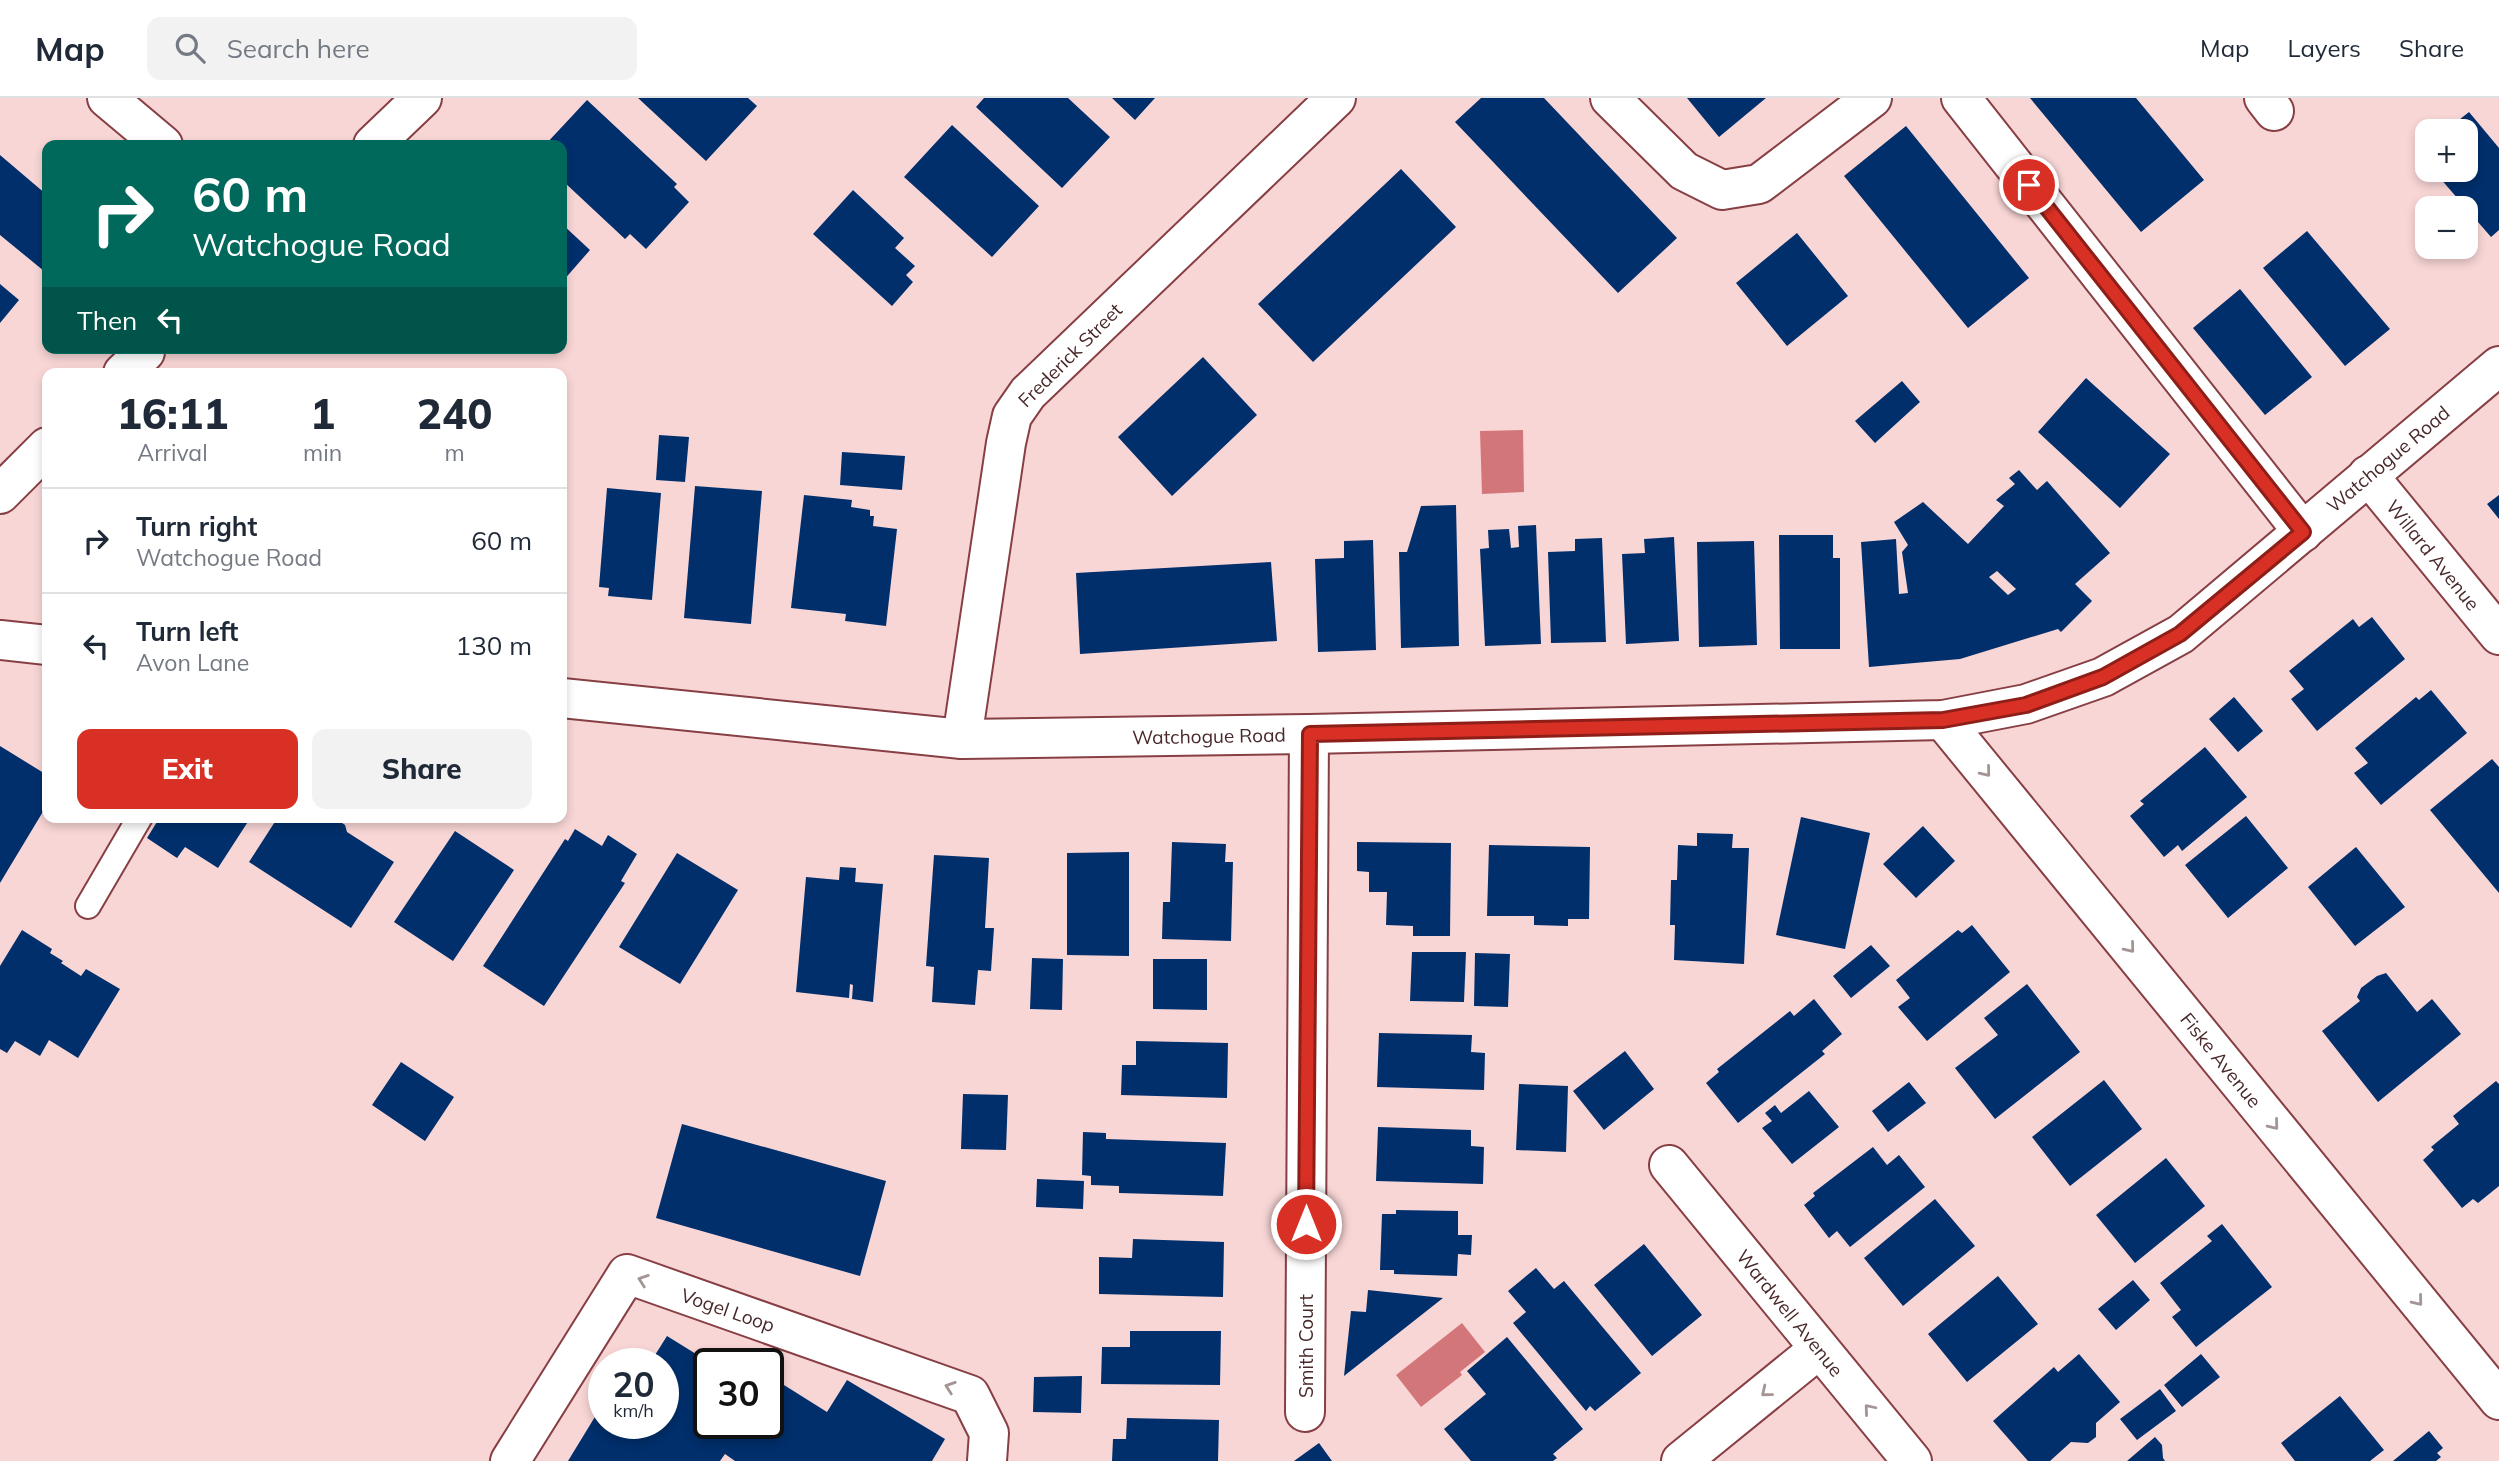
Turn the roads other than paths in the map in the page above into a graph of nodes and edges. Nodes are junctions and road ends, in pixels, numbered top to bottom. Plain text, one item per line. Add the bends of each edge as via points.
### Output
1 (107, 98) edge
2 (422, 98) edge
3 (1335, 98) edge
4 (1610, 98) edge
5 (1872, 98) edge
6 (1961, 98) edge
7 (157, 140) edge
8 (378, 140) edge
9 (2499, 366) edge
10 (42, 452) edge
11 (2368, 475) junction
12 (0, 494) edge
13 (2303, 532) junction
14 (2499, 635) edge
15 (0, 640) edge
16 (42, 644) edge
17 (567, 699) edge
18 (1943, 720) junction
19 (1310, 734) junction
20 (962, 739) junction
21 (136, 823) edge
22 (88, 906) dead end
23 (1669, 1164) dead end
24 (1819, 1349) junction
25 (2499, 1400) edge
26 (1305, 1412) dead end
27 (510, 1461) edge
28 (987, 1461) edge
29 (1681, 1461) edge
30 (1912, 1461) edge

1 - 7 street
2 - 8 street
3 - 20 street, Frederick Street via 1028,393 1012,416
4 - 5 street via 1684,171 1722,190 1759,184
6 - 13 street
9 - 11 street, Watchogue Road
10 - 12 street
11 - 13 street, Watchogue Road
11 - 14 street, Willard Avenue
13 - 18 street, Watchogue Road via 2180,634 2103,677 2026,705
15 - 16 street
17 - 20 street, Watchogue Road
18 - 19 street, Watchogue Road
18 -> 25 street, Fiske Avenue
19 - 20 street, Watchogue Road
19 - 26 street, Smith Court
21 - 22 lane
23 - 24 street, Wardwell Avenue
24 -> 29 street
30 -> 24 street, Wardwell Avenue
28 -> 27 street, Vogel Loop via 989,1433 970,1395 627,1274

